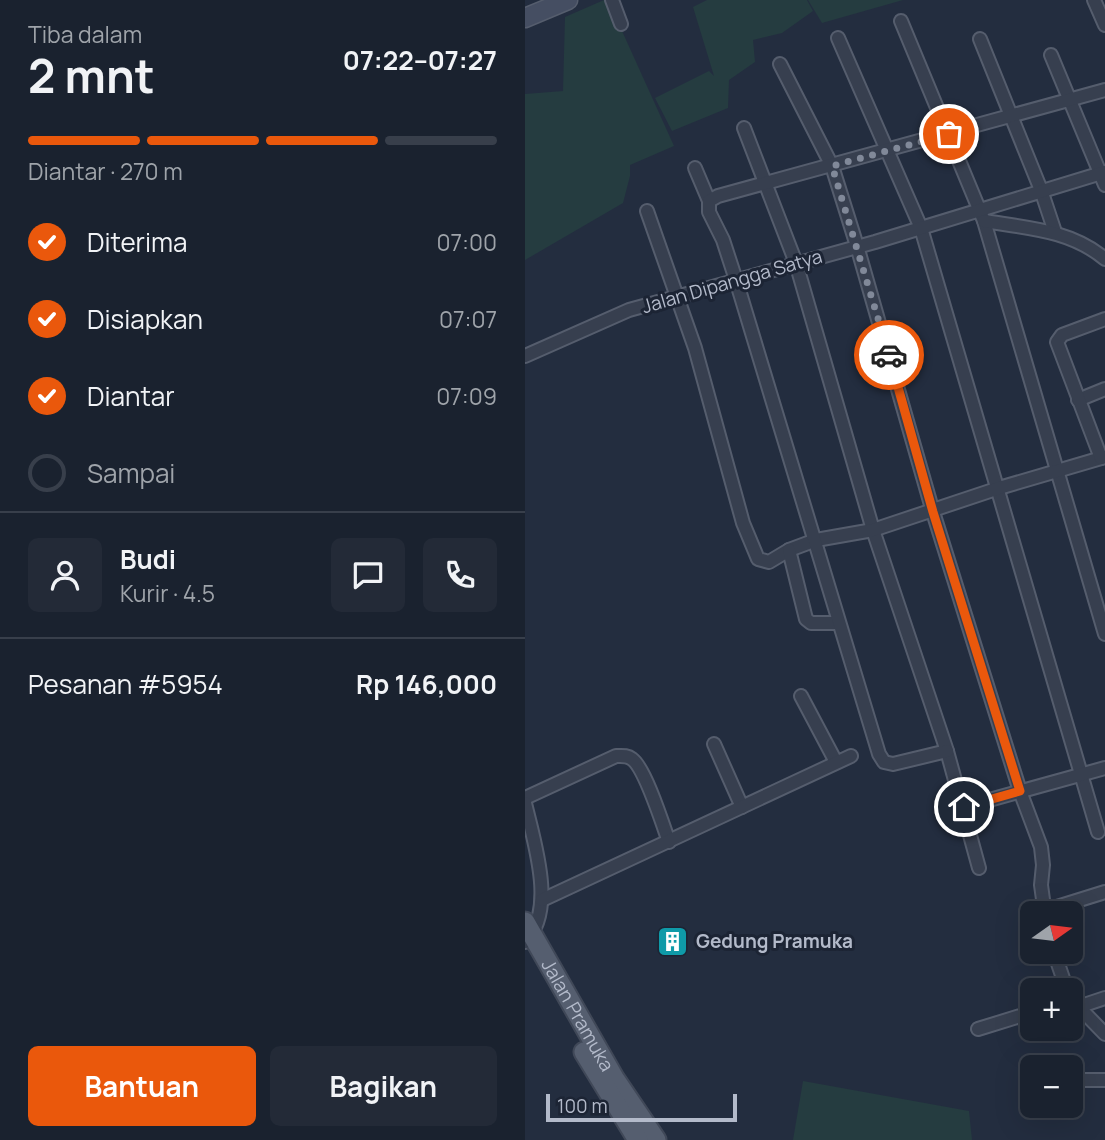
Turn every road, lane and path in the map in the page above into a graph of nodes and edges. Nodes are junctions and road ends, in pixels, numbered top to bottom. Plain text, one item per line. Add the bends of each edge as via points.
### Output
1 (568, 0) edge
2 (1094, 0) edge
3 (616, 1) edge
4 (525, 18) edge
5 (901, 21) dead end
6 (621, 24) dead end
7 (1105, 25) edge
8 (838, 38) dead end
9 (981, 39) dead end
10 (1051, 55) dead end
11 (780, 64) dead end
12 (1105, 90) edge
13 (1069, 101) junction
14 (1011, 117) junction
15 (744, 128) dead end
16 (949, 134) junction
17 (888, 151) junction
18 (832, 166) junction
19 (695, 168) dead end
20 (1104, 177) edge
21 (767, 184) junction
22 (1041, 190) junction
23 (709, 201) junction
24 (647, 211) dead end
25 (982, 215) junction
26 (921, 228) junction
27 (1055, 232) junction
28 (857, 246) junction
29 (1105, 259) edge
30 (796, 263) junction
31 (736, 280) junction
32 (679, 298) junction
33 (1105, 319) edge
34 (525, 356) edge
35 (1105, 389) edge
36 (1078, 400) junction
37 (1103, 458) edge
38 (1056, 471) junction
39 (999, 488) junction
40 (933, 512) junction
41 (873, 530) junction
42 (816, 540) junction
43 (789, 550) junction
44 (838, 623) junction
45 (1105, 634) edge
46 (801, 696) dead end
47 (714, 744) dead end
48 (947, 751) junction
49 (851, 756) dead end
50 (836, 762) junction
51 (1105, 768) edge
52 (1082, 776) junction
53 (1020, 791) junction
54 (525, 801) edge
55 (742, 807) junction
56 (964, 807) junction
57 (1098, 831) dead end
58 (669, 842) junction
59 (979, 868) dead end
60 (1105, 892) edge
61 (542, 900) junction
62 (1043, 901) edge
63 (1078, 901) edge
64 (527, 937) edge
65 (1105, 998) edge
66 (1083, 1002) edge
67 (1083, 1011) edge
68 (1020, 1016) edge
69 (978, 1029) dead end
70 (1105, 1034) edge
71 (1083, 1080) edge
72 (1105, 1080) edge
73 (638, 1140) edge
74 (656, 1140) edge

1 - 4 street
2 - 7 street
3 - 6 street
5 - 16 street
8 - 17 street
9 - 14 street
10 - 13 street
11 - 18 street
12 - 13 street
13 - 14 street
13 - 20 street
14 - 16 street
14 - 22 street
15 - 21 street
16 - 17 street
16 - 25 street
17 - 18 street
17 - 26 street
18 - 21 street
18 - 28 street
19 - 23 street
20 - 22 street, Jalan Dipangga Satya
21 - 23 street
21 - 30 street
22 - 25 street, Jalan Dipangga Satya
22 - 27 street
23 - 31 street via 709,212
24 - 32 street
25 - 26 street, Jalan Dipangga Satya
25 - 27 street
25 - 38 street
26 - 28 street, Jalan Dipangga Satya
26 - 39 street
27 - 29 street
28 - 30 street, Jalan Dipangga Satya
28 - 40 street
30 - 31 street, Jalan Dipangga Satya
30 - 41 street
31 - 32 street, Jalan Dipangga Satya
31 - 42 street
32 - 34 street, Jalan Dipangga Satya via 629,310
32 - 43 street via 743,523 758,559 769,562
33 - 36 street via 1058,338
35 - 36 street
36 - 37 street
37 - 38 street
38 - 39 street
38 - 45 street
39 - 40 street
39 - 52 street
40 - 41 street
40 - 53 street
41 - 42 street
41 - 48 street
42 - 43 street
42 - 44 street
43 - 44 street via 806,619
44 - 48 street via 884,762 893,764
46 - 50 street
47 - 55 street
48 - 56 street
49 - 50 street
50 - 55 street
51 - 52 street
52 - 53 street
52 - 57 street
53 - 56 street
53 - 62 street via 1041,847
54 - 58 street via 616,756 628,756 644,778
54 - 61 street
55 - 58 street
56 - 59 street
58 - 61 street
60 - 63 street
61 - 64 street
64 - 73 main road, Jalan Pramuka via 600,1080
64 - 74 main road, Jalan Pramuka
65 - 66 street
67 - 70 street
68 - 69 street
71 - 72 street

